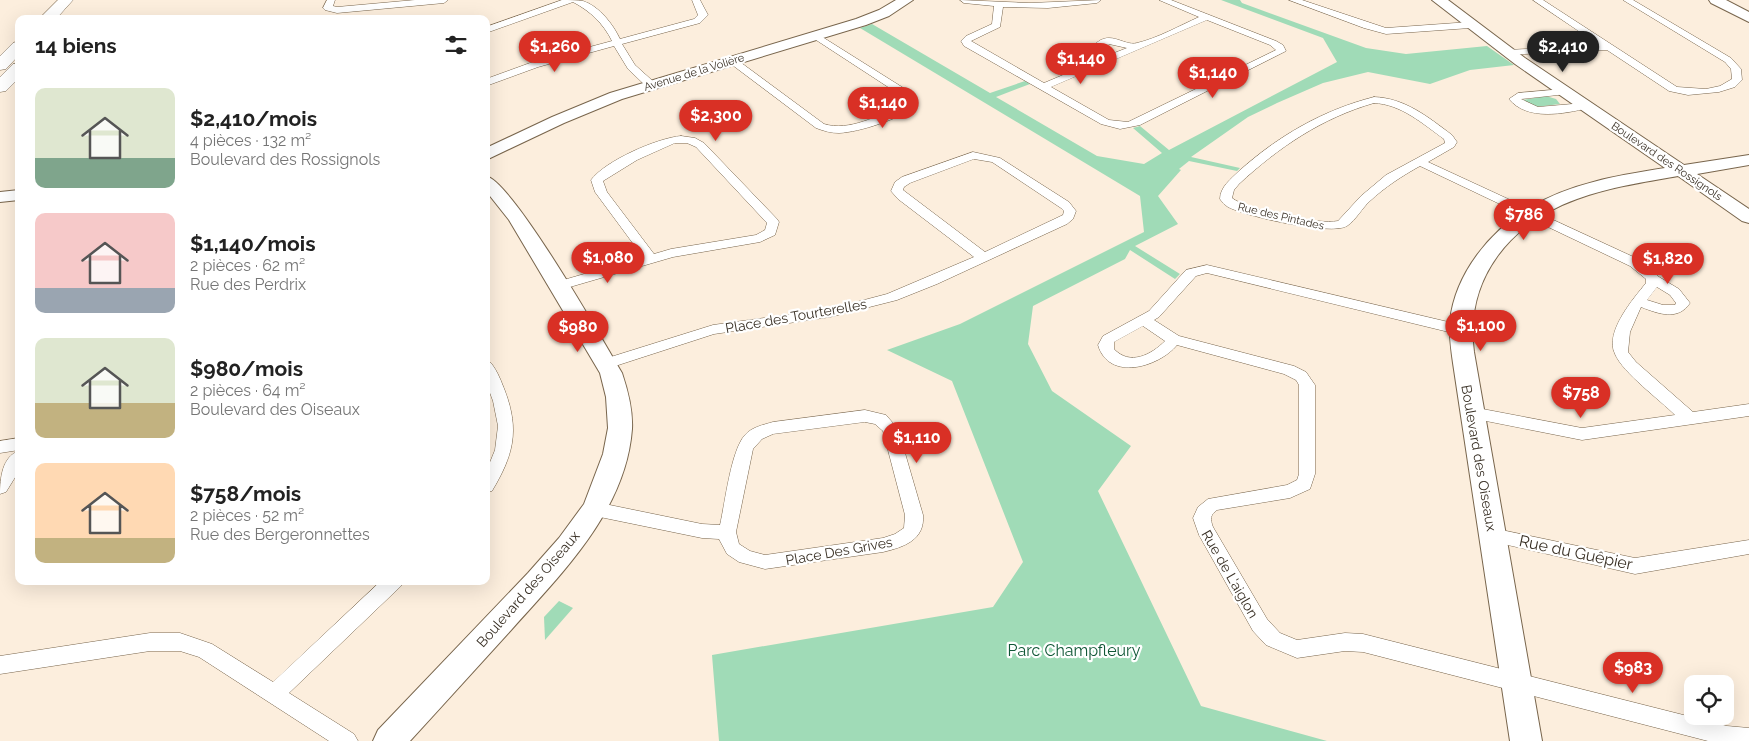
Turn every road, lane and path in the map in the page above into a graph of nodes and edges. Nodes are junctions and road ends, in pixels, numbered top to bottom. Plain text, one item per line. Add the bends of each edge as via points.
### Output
1 (331, 0) edge
2 (444, 0) edge
3 (573, 0) edge
4 (696, 0) edge
5 (906, 0) edge
6 (964, 0) edge
7 (1097, 0) edge
8 (1163, 0) edge
9 (1293, 0) edge
10 (1439, 0) edge
11 (1537, 0) edge
12 (1627, 0) edge
13 (1716, 0) edge
14 (1730, 0) edge
15 (73, 3) edge
16 (999, 4) junction
17 (1749, 10) edge
18 (54, 15) edge
19 (68, 15) edge
20 (1207, 17) junction
21 (1749, 18) edge
22 (1470, 25) junction
23 (490, 29) edge
24 (816, 36) junction
25 (617, 44) junction
26 (1608, 47) junction
27 (1136, 48) junction
28 (15, 50) edge
29 (1508, 53) junction
30 (1110, 59) junction
31 (732, 61) junction
32 (0, 65) edge
33 (15, 72) edge
34 (490, 82) edge
35 (650, 85) junction
36 (0, 87) edge
37 (1044, 87) junction
38 (1563, 92) junction
39 (1584, 106) junction
40 (490, 153) edge
41 (1749, 160) edge
42 (1418, 162) junction
43 (1682, 172) junction
44 (490, 185) edge
45 (15, 190) edge
46 (0, 192) edge
47 (15, 196) edge
48 (0, 198) edge
49 (1532, 215) junction
50 (1749, 217) edge
51 (983, 257) junction
52 (651, 258) junction
53 (1654, 280) junction
54 (558, 286) junction
55 (1638, 301) junction
56 (1144, 320) junction
57 (1461, 330) junction
58 (1174, 339) junction
59 (606, 364) junction
60 (490, 375) edge
61 (1749, 410) edge
62 (1472, 413) junction
63 (1690, 419) junction
64 (15, 445) edge
65 (0, 447) edge
66 (15, 463) edge
67 (490, 479) edge
68 (0, 487) edge
69 (595, 509) junction
70 (727, 532) junction
71 (1492, 535) junction
72 (1749, 547) edge
73 (390, 585) edge
74 (0, 665) edge
75 (1516, 682) junction
76 (274, 694) junction
77 (1749, 738) edge
78 (347, 741) edge
79 (389, 741) edge
80 (1526, 741) edge

1 - 2 street via 328,8 335,10
3 - 23 street
3 - 25 street via 602,19
4 - 25 street via 703,15 700,20
5 - 24 street, Avenue de la Volière via 875,17
6 - 16 street
7 - 16 street
8 - 20 street
9 - 22 street via 1382,30
10 - 22 street, Boulevard des Rossignols
11 - 26 street
12 - 26 street via 1728,60 1736,69 1738,78 1730,86 1709,91 1679,91
13 - 21 street
14 - 17 street
15 - 18 main road
15 - 19 main road
16 - 37 street via 997,25 968,38 966,43
20 - 27 street
20 - 37 street via 1275,44 1281,48 1280,52 1127,126 1108,123
22 - 29 street, Boulevard des Rossignols
24 - 31 street, Avenue de la Volière
24 - 31 street via 909,96 912,104 848,128 827,129
25 - 34 street
25 - 35 street via 626,62
26 - 29 street
27 - 30 street
27 - 30 street via 1116,42 1098,46 1097,52
28 - 32 main road
29 - 38 street, Boulevard des Rossignols
30 - 37 street
31 - 35 street, Avenue de la Volière
33 - 36 main road
35 - 40 street, Avenue de la Volière via 568,115
38 - 39 street, Boulevard des Rossignols
38 - 39 street via 1514,99 1534,110
39 - 43 street, Boulevard des Rossignols
41 - 43 street, Boulevard des Oiseaux
42 - 42 street, Rue des Pintades via 1449,146 1449,139 1398,104 1374,100 1322,120 1284,141 1246,171 1225,197 1242,208 1322,226 1337,226 1378,188
42 - 49 street
43 - 49 street, Boulevard des Oiseaux via 1588,189
43 - 50 street, Boulevard des Rossignols
44 - 54 street, Boulevard des Oiseaux via 518,219
45 - 46 street
47 - 48 street
49 - 53 street via 1639,265
49 - 57 street, Boulevard des Oiseaux via 1496,244 1477,271 1465,300
51 - 51 street, Place des Tourterelles via 1063,221 1070,215 1069,209 996,160 980,155 964,157 899,185 899,195
51 - 59 street, Place des Tourterelles via 918,287 874,302 830,313 713,330
52 - 52 street via 760,238 771,232 773,222 700,145 689,140 670,140 610,170 597,180 601,192
52 - 54 street
53 - 55 street
53 - 55 street via 1680,298 1682,306 1663,309
54 - 59 street, Boulevard des Oiseaux
55 - 63 street via 1625,321 1620,351 1631,366
56 - 57 street via 1159,310 1191,273 1211,269
56 - 58 street, Rue de L'aiglon
56 - 58 street via 1108,339 1105,345 1108,352 1119,361 1136,364 1167,347
57 - 62 street, Boulevard des Oiseaux
58 - 75 street, Rue de L'aiglon via 1289,370 1301,376 1307,385 1308,474 1304,484 1290,491 1214,504 1207,508 1202,518 1205,530 1267,635 1284,646 1297,649 1357,642
59 - 69 street, Boulevard des Oiseaux via 618,397 620,428 612,466
60 - 67 street via 504,404 507,427 500,460
61 - 63 street
62 - 63 street via 1576,434 1597,434
62 - 71 street, Boulevard des Oiseaux
64 - 65 street
66 - 68 street
69 - 70 street via 702,531
69 - 79 street, Boulevard des Oiseaux via 538,581
70 - 70 street, Place Des Grives via 728,541 734,549 746,557 765,562 883,545 906,537 915,525 914,515 887,425 865,416 773,428 756,434 745,449
71 - 72 street, Rue du Guêpier via 1634,566
71 - 75 street, Boulevard des Oiseaux
73 - 76 street
74 - 76 street via 173,641 205,650
75 - 77 street via 1727,736
75 - 80 street, Boulevard des Oiseaux
76 - 78 street

